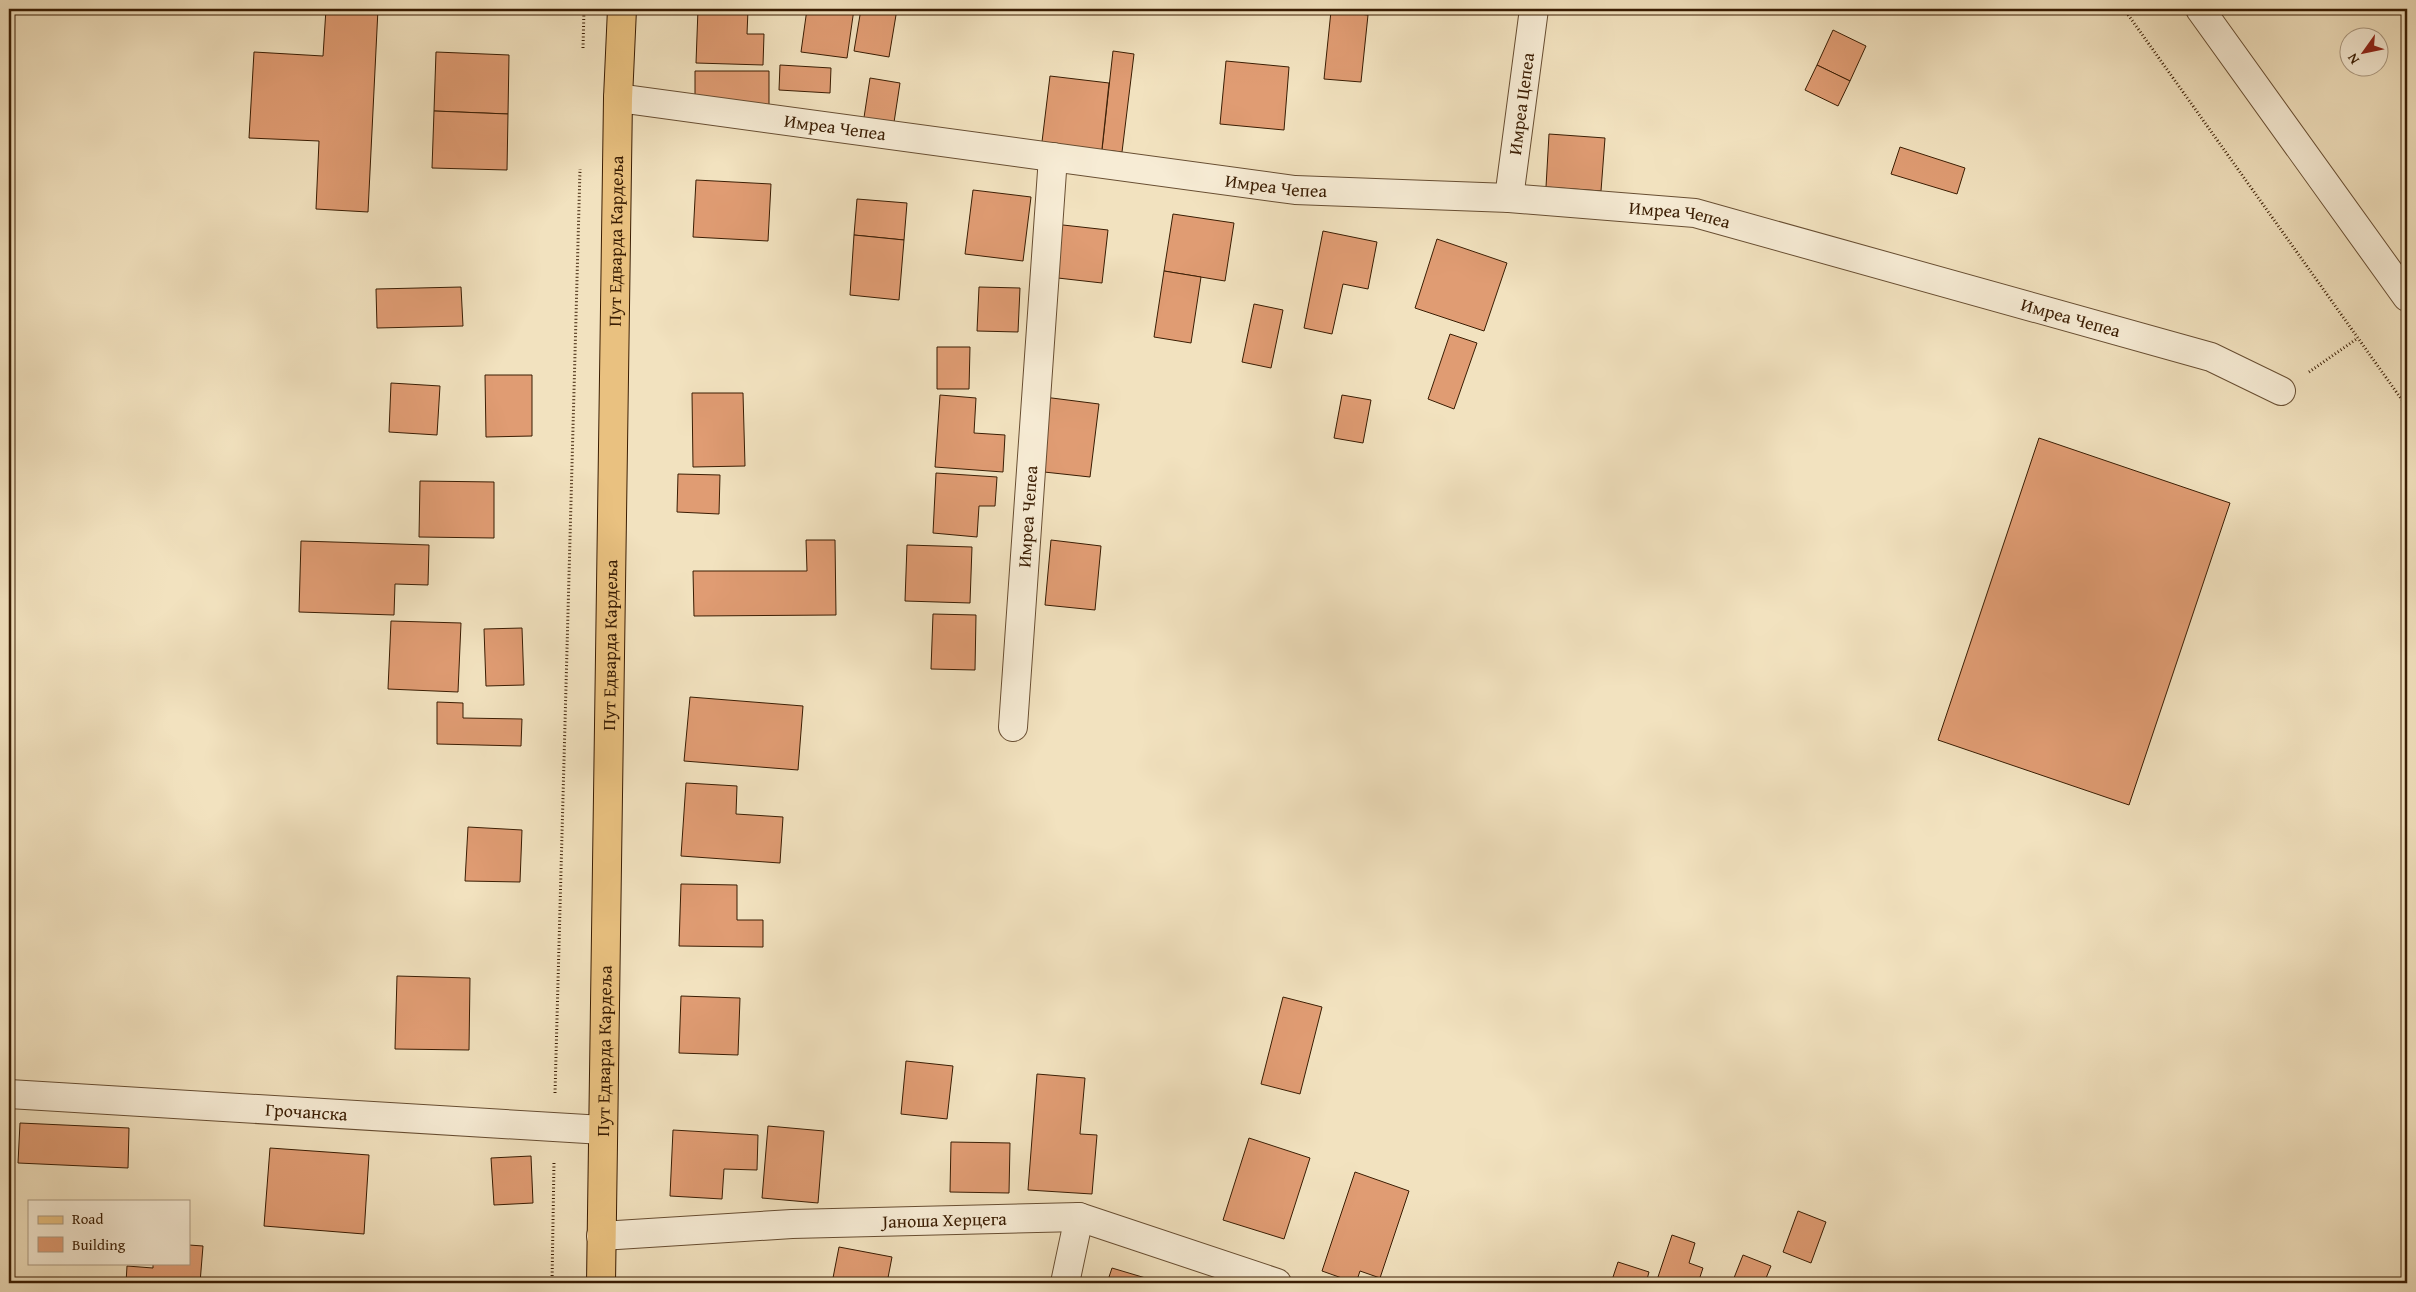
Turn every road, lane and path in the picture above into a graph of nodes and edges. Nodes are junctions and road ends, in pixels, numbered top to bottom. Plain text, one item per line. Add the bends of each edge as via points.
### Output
1 (584, 9) edge
2 (622, 9) edge
3 (1534, 9) edge
4 (2124, 9) edge
5 (2200, 9) edge
6 (583, 49) dead end
7 (618, 98) junction
8 (1053, 157) junction
9 (580, 168) dead end
10 (1510, 198) junction
11 (2407, 297) edge
12 (2358, 338) junction
13 (2281, 391) joint
14 (2407, 407) edge
15 (1013, 727) dead end
16 (9, 1094) edge
17 (554, 1127) junction
18 (603, 1130) junction
19 (1079, 1217) junction
20 (602, 1236) junction
21 (552, 1283) edge
22 (601, 1283) edge
23 (1066, 1283) edge
24 (1277, 1283) edge

1 - 6 path
2 - 7 main road, Пут Едварда Кардеља
3 - 10 street, Имреа Цепеа
4 - 12 path
5 - 11 street
7 - 8 street, Имреа Чепеа
7 - 18 main road, Пут Едварда Кардеља
8 - 10 street, Имреа Чепеа via 1295,190
8 - 15 street, Имреа Чепеа
9 - 17 path
10 - 13 street, Имреа Чепеа via 1695,213 2210,357
12 - 13 path
12 - 14 path
16 - 17 street, Грочанска
17 - 18 street, Грочанска
17 - 21 path
18 - 20 main road, Пут Едварда Кардеља
19 - 20 street, Јаноша Херцега via 792,1224
19 - 23 street
19 - 24 street, Јаноша Херцега
20 - 22 main road, Пут Едварда Кардеља

